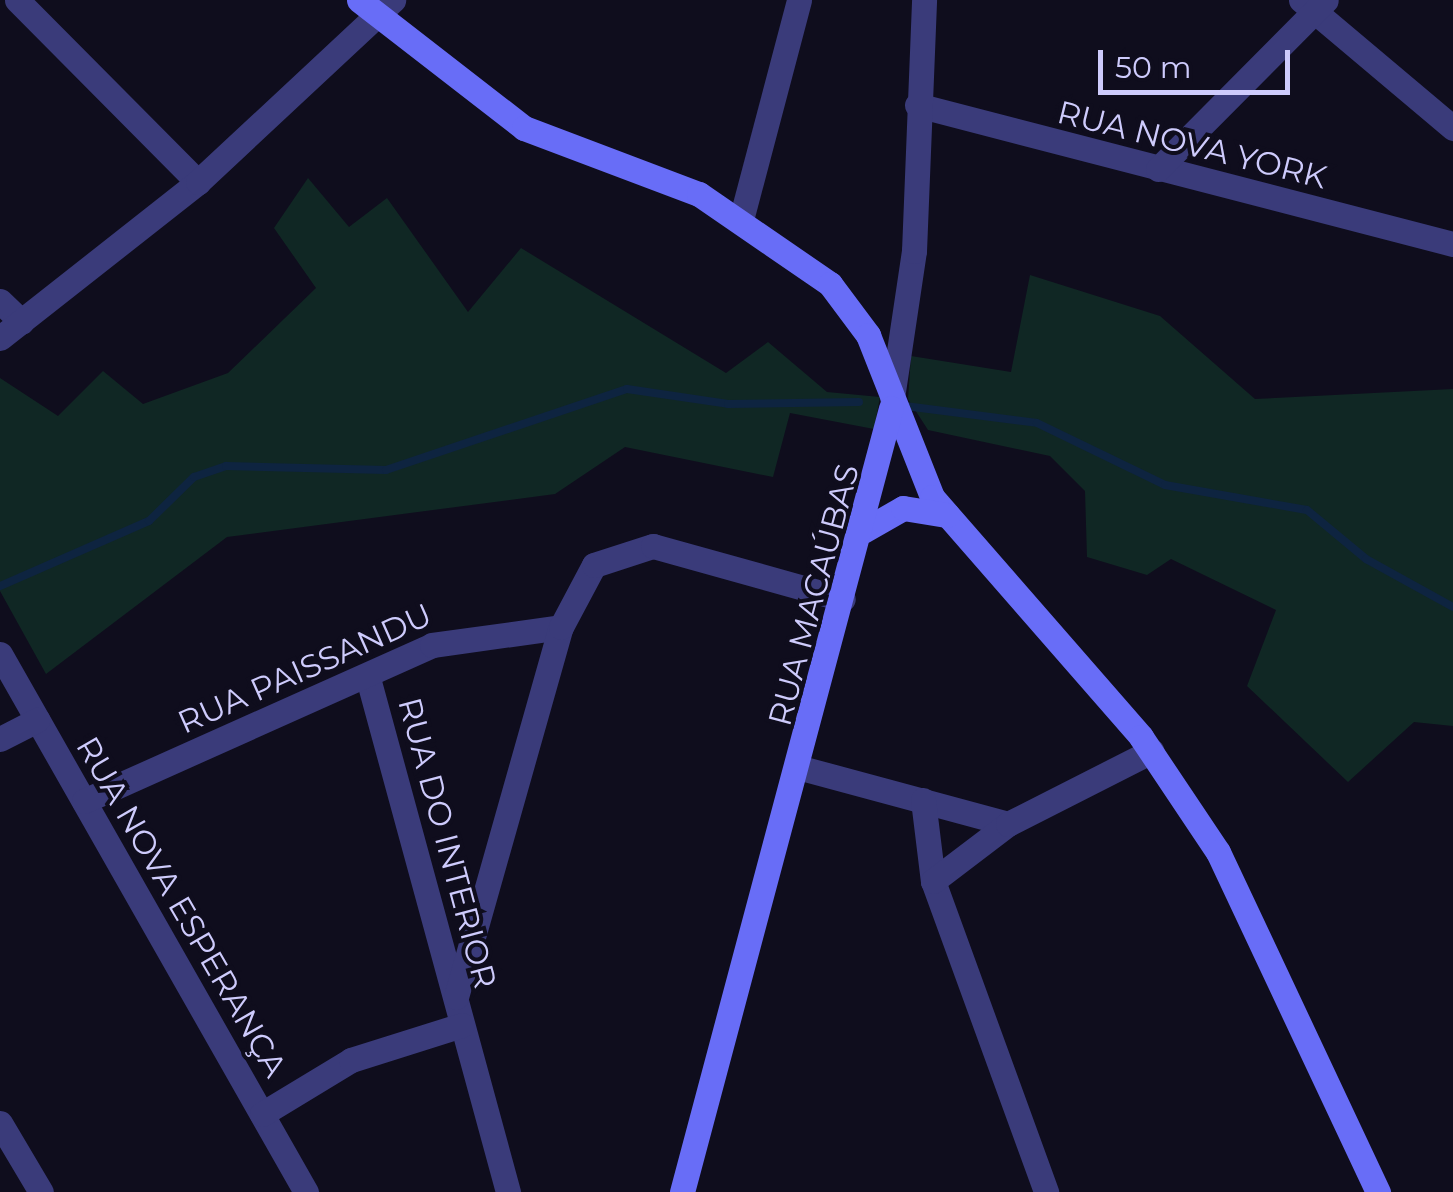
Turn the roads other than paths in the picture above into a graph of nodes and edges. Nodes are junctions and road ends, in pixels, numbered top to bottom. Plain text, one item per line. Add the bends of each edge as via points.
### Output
1 (17, 0) edge
2 (798, 0) edge
3 (924, 0) edge
4 (1314, 4) edge
5 (376, 5) edge
6 (916, 106) junction
7 (1453, 128) edge
8 (1158, 169) junction
9 (198, 182) junction
10 (742, 216) junction
11 (1453, 244) edge
12 (0, 302) edge
13 (22, 322) junction
14 (0, 338) edge
15 (892, 398) junction
16 (946, 515) junction
17 (863, 531) junction
18 (843, 599) junction
19 (560, 627) junction
20 (0, 654) edge
21 (368, 678) junction
22 (38, 720) junction
23 (0, 739) edge
24 (1152, 752) junction
25 (801, 768) junction
26 (924, 800) junction
27 (84, 801) junction
28 (1008, 824) junction
29 (933, 881) junction
30 (456, 997) junction
31 (462, 1025) junction
32 (262, 1114) junction
33 (0, 1123) edge
34 (40, 1192) edge
35 (306, 1192) edge
36 (508, 1192) edge
37 (682, 1192) edge
38 (1046, 1192) edge
39 (1378, 1192) edge

1 - 9 street
2 - 10 street
3 - 6 street, RUA MACAÚBAS
4 - 7 street
4 - 8 street
5 - 9 street
5 - 10 street via 524,128
6 - 8 street, RUA NOVA YORK
6 - 15 street, RUA MACAÚBAS via 914,251
8 - 11 street, RUA NOVA YORK
9 - 13 street
10 - 15 street via 857,316
12 - 13 street
13 - 14 street
15 - 16 street
15 - 17 street, RUA MACAÚBAS
16 - 17 street via 903,508
16 - 24 street
17 - 18 street, RUA MACAÚBAS
18 - 19 street via 640,545 594,565
18 - 25 street, RUA MACAÚBAS
19 - 21 street, RUA PAISSANDU via 454,638
19 - 30 street
20 - 22 street, RUA NOVA ESPERANÇA
21 - 27 street, RUA PAISSANDU
21 - 30 street, RUA DO INTERIOR
22 - 23 street
22 - 27 street, RUA NOVA ESPERANÇA
24 - 28 street
24 - 39 street via 1249,910
25 - 26 street
25 - 37 street, RUA MACAÚBAS
26 - 28 street
26 - 29 street
27 - 32 street, RUA NOVA ESPERANÇA
28 - 29 street
29 - 38 street
30 - 31 street, RUA DO INTERIOR
31 - 32 street, RUA DO INTERIOR via 351,1060
31 - 36 street, RUA DO INTERIOR
32 - 35 street, RUA NOVA ESPERANÇA
33 - 34 street

